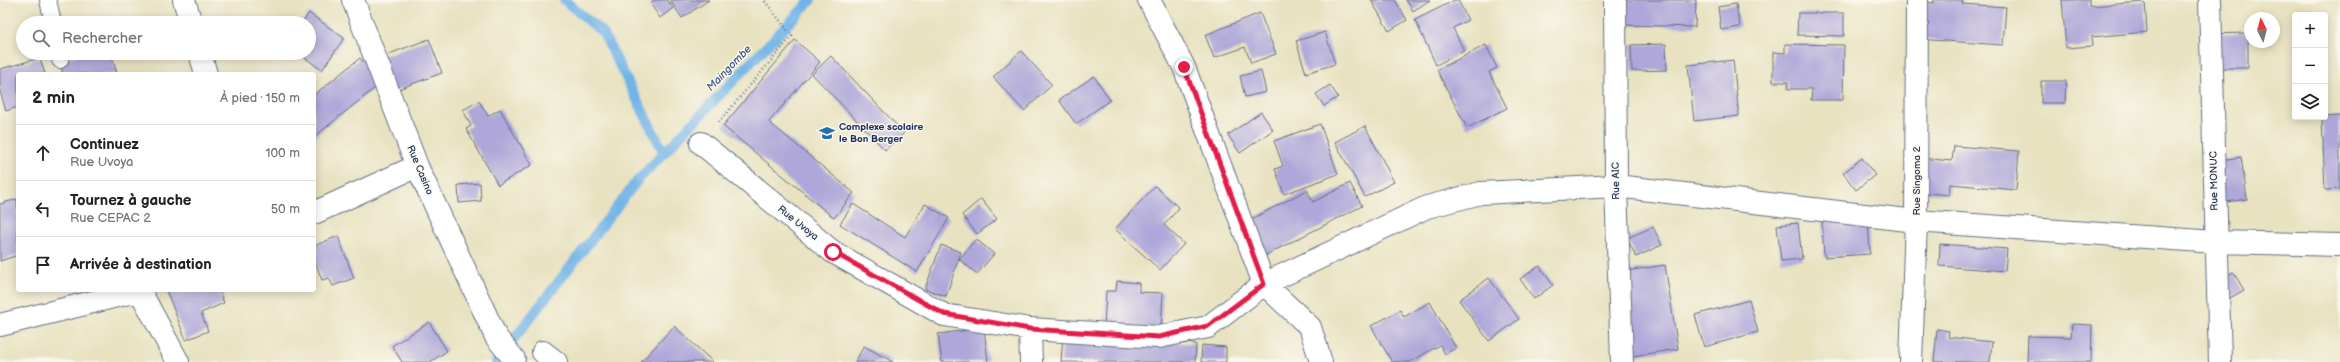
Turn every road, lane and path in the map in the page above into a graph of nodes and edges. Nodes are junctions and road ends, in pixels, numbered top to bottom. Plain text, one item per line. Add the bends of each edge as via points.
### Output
1 (48, 0) edge
2 (184, 0) edge
3 (353, 0) edge
4 (764, 0) edge
5 (1150, 0) edge
6 (1615, 0) edge
7 (1917, 0) edge
8 (2210, 0) edge
9 (51, 16) edge
10 (189, 16) edge
11 (202, 60) edge
12 (205, 72) edge
13 (701, 144) joint
14 (417, 166) junction
15 (1616, 186) junction
16 (316, 212) edge
17 (1916, 221) junction
18 (2216, 242) junction
19 (2340, 246) edge
20 (1264, 284) junction
21 (132, 292) edge
22 (141, 292) edge
23 (0, 325) edge
24 (1030, 329) junction
25 (514, 359) dead end
26 (178, 362) edge
27 (1031, 362) edge
28 (1321, 362) edge
29 (1622, 362) edge
30 (1911, 362) edge
31 (2220, 362) edge

1 - 9 lane
2 - 10 street
3 - 14 street, Rue Casino
4 - 13 path via 792,36
5 - 20 street via 1184,67
6 - 15 street, Rue AIC
7 - 17 street, Rue Singoma 2
8 - 18 street, Rue MONUC
11 - 12 street
13 - 24 street, Rue Uvoya via 833,252 944,314
14 - 16 street
14 - 25 street, Rue Casino via 496,337
15 - 17 street, Rue Uvoya
15 - 20 street, Rue Uvoya via 1481,192 1434,206
15 - 29 street, Rue AIC
17 - 18 street, Rue Uvoya
17 - 30 street, Rue Singoma 2
18 - 19 street, Rue Uvoya
18 - 31 street, Rue MONUC
20 - 24 street, Rue Uvoya via 1208,326 1159,337
20 - 28 street via 1310,327
21 - 23 street
22 - 26 street
24 - 27 street

